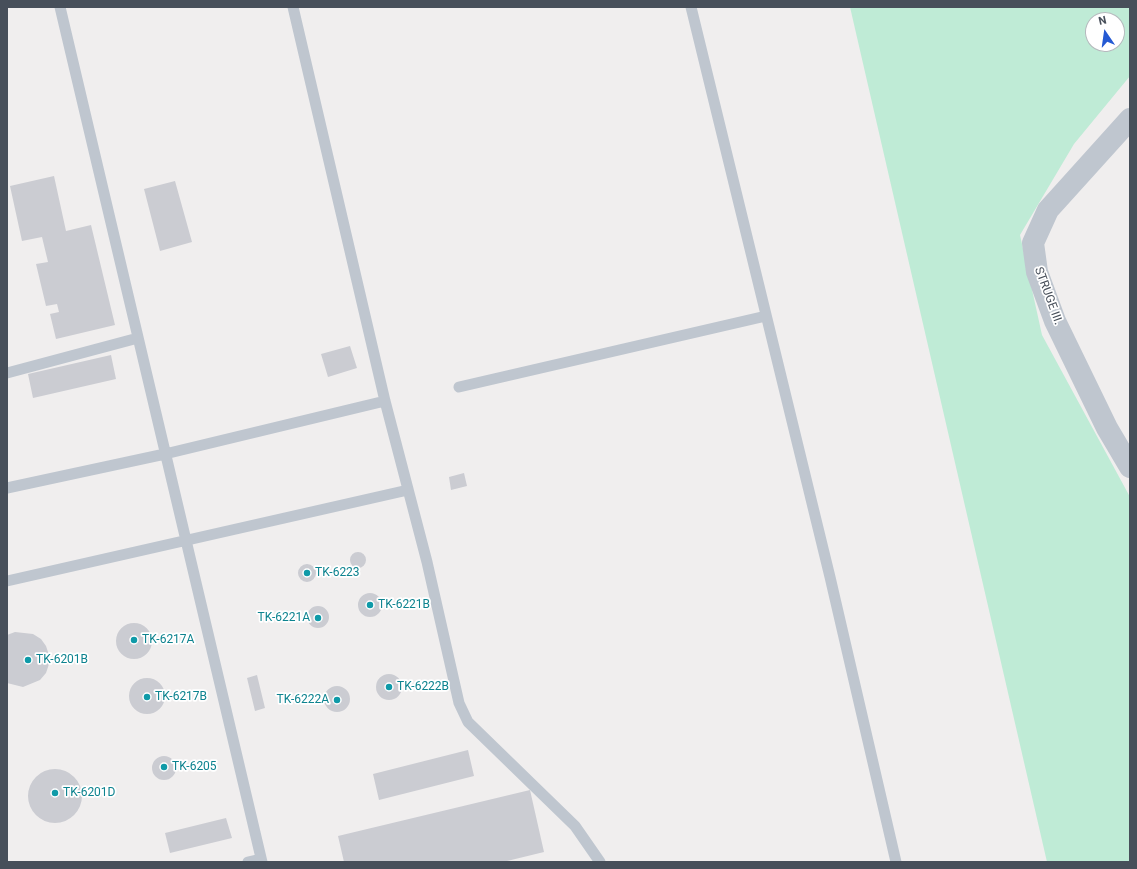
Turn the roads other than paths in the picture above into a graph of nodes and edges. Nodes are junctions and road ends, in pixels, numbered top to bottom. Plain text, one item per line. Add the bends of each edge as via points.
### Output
1 (60, 7) edge
2 (293, 7) edge
3 (691, 7) edge
4 (1130, 119) edge
5 (766, 316) junction
6 (138, 338) junction
7 (7, 373) edge
8 (459, 387) dead end
9 (385, 401) junction
10 (165, 454) junction
11 (1130, 468) edge
12 (7, 488) edge
13 (408, 490) junction
14 (186, 540) junction
15 (7, 581) edge
16 (262, 860) edge
17 (248, 862) edge
18 (600, 862) edge
19 (896, 862) edge

1 - 6 lane
2 - 9 lane
3 - 5 lane
4 - 11 street, STRUGE III. via 1048,210 1033,243 1037,272 1055,321 1107,428
5 - 8 lane
5 - 19 lane
6 - 7 lane
6 - 10 lane
9 - 10 lane
9 - 13 lane
10 - 12 lane
10 - 14 lane
13 - 14 lane
13 - 18 lane via 459,703 468,722 575,826
14 - 15 lane
14 - 16 lane
16 - 17 lane

